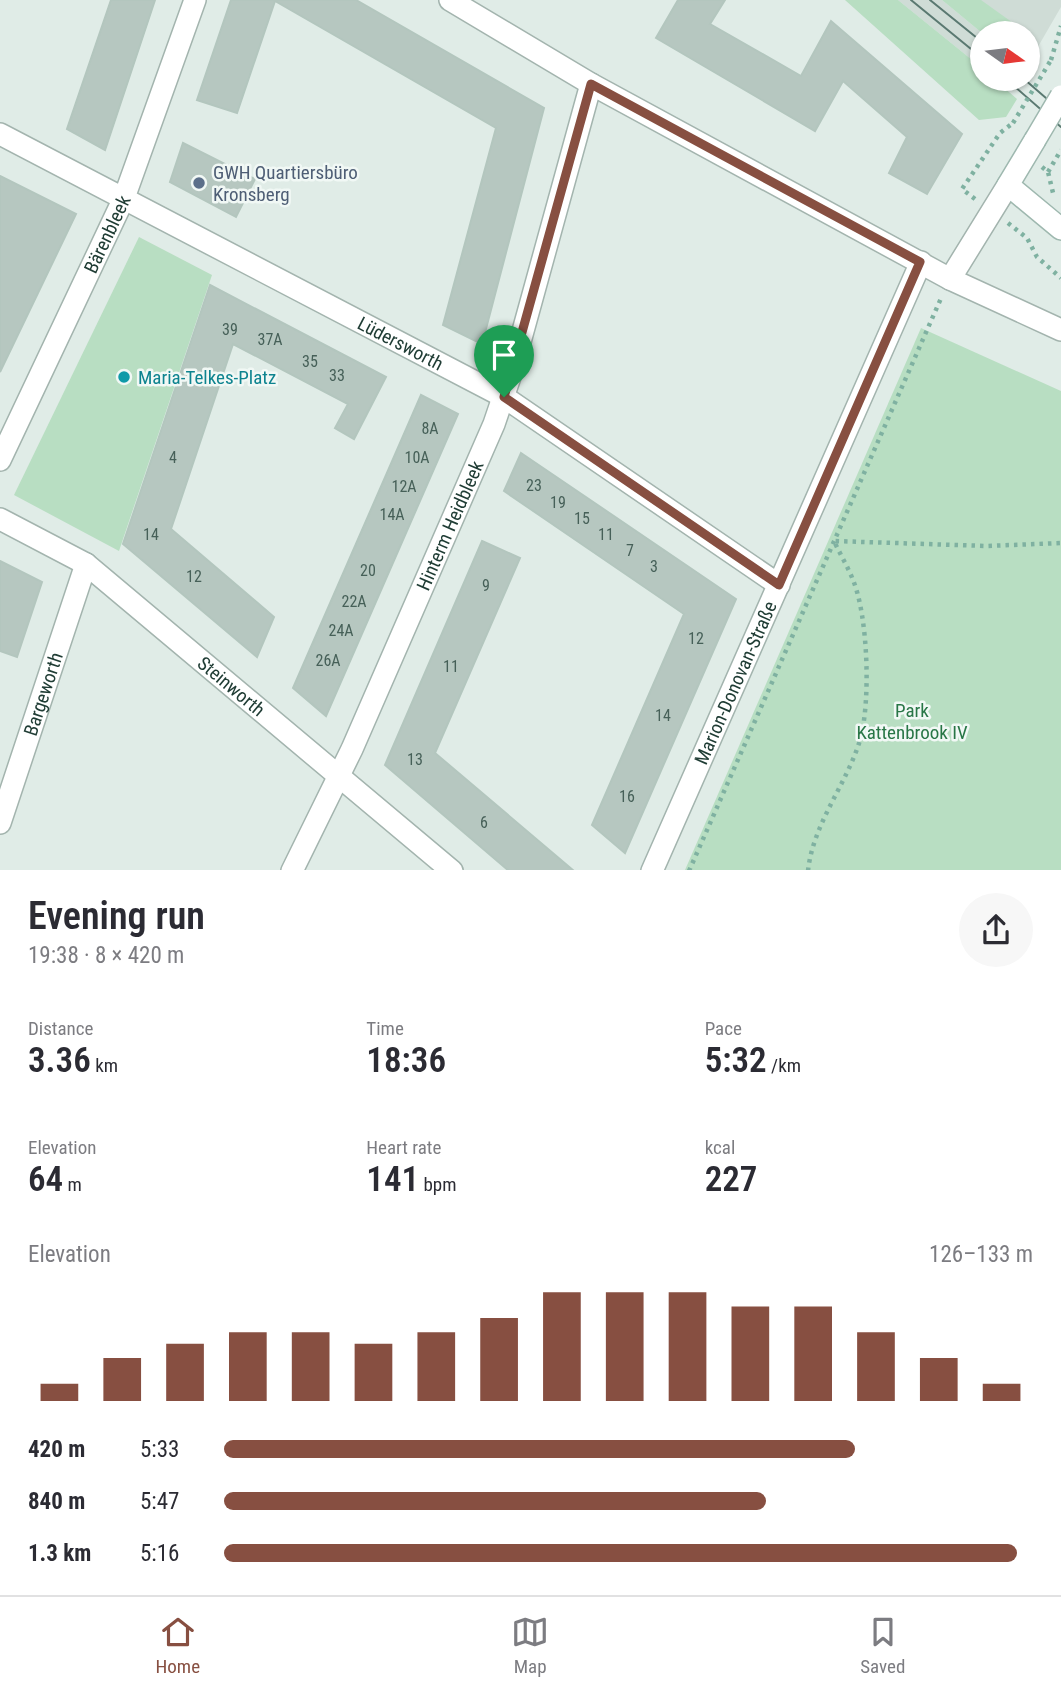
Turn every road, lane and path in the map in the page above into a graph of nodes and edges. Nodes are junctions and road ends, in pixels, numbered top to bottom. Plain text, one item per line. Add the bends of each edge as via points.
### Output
1 (195, 0) edge
2 (450, 0) edge
3 (1061, 26) edge
4 (591, 84) junction
5 (1061, 96) edge
6 (1013, 123) dead end
7 (0, 134) edge
8 (1061, 150) edge
9 (1048, 172) dead end
10 (1008, 185) junction
11 (124, 198) junction
12 (1061, 229) edge
13 (1027, 238) dead end
14 (920, 262) junction
15 (1061, 278) edge
16 (950, 279) junction
17 (1061, 330) edge
18 (504, 397) junction
19 (0, 460) edge
20 (0, 519) edge
21 (834, 541) junction
22 (1061, 543) edge
23 (86, 564) junction
24 (779, 585) junction
25 (340, 775) junction
26 (0, 823) edge
27 (292, 870) edge
28 (453, 870) edge
29 (652, 870) edge
30 (689, 870) edge
31 (808, 870) edge

1 - 11 street, Bärenbleek
2 - 4 street
3 - 6 path, bridge via 1051,60
4 - 14 street
4 - 18 street, Hinterm Heidbleek
5 - 10 street, bridge
7 - 11 street, Lüdersworth
8 - 9 path
10 - 12 street
10 - 16 street
11 - 18 street, Lüdersworth
11 - 19 street, Bärenbleek
13 - 15 path via 1037,257
14 - 16 street
14 - 24 street, Marion-Donovan-Straße
16 - 17 street
16 - 21 path
18 - 24 street, Lüdersworth
18 - 25 street, Hinterm Heidbleek
20 - 23 street, Steinworth
21 - 22 path via 987,546
21 - 30 path
21 - 31 path via 853,579 863,615 866,695 859,741 824,816
23 - 25 street, Steinworth
23 - 26 street, Bargeworth
24 - 29 street, Marion-Donovan-Straße
25 - 27 street, Hinterm Heidbleek
25 - 28 street, Steinworth

